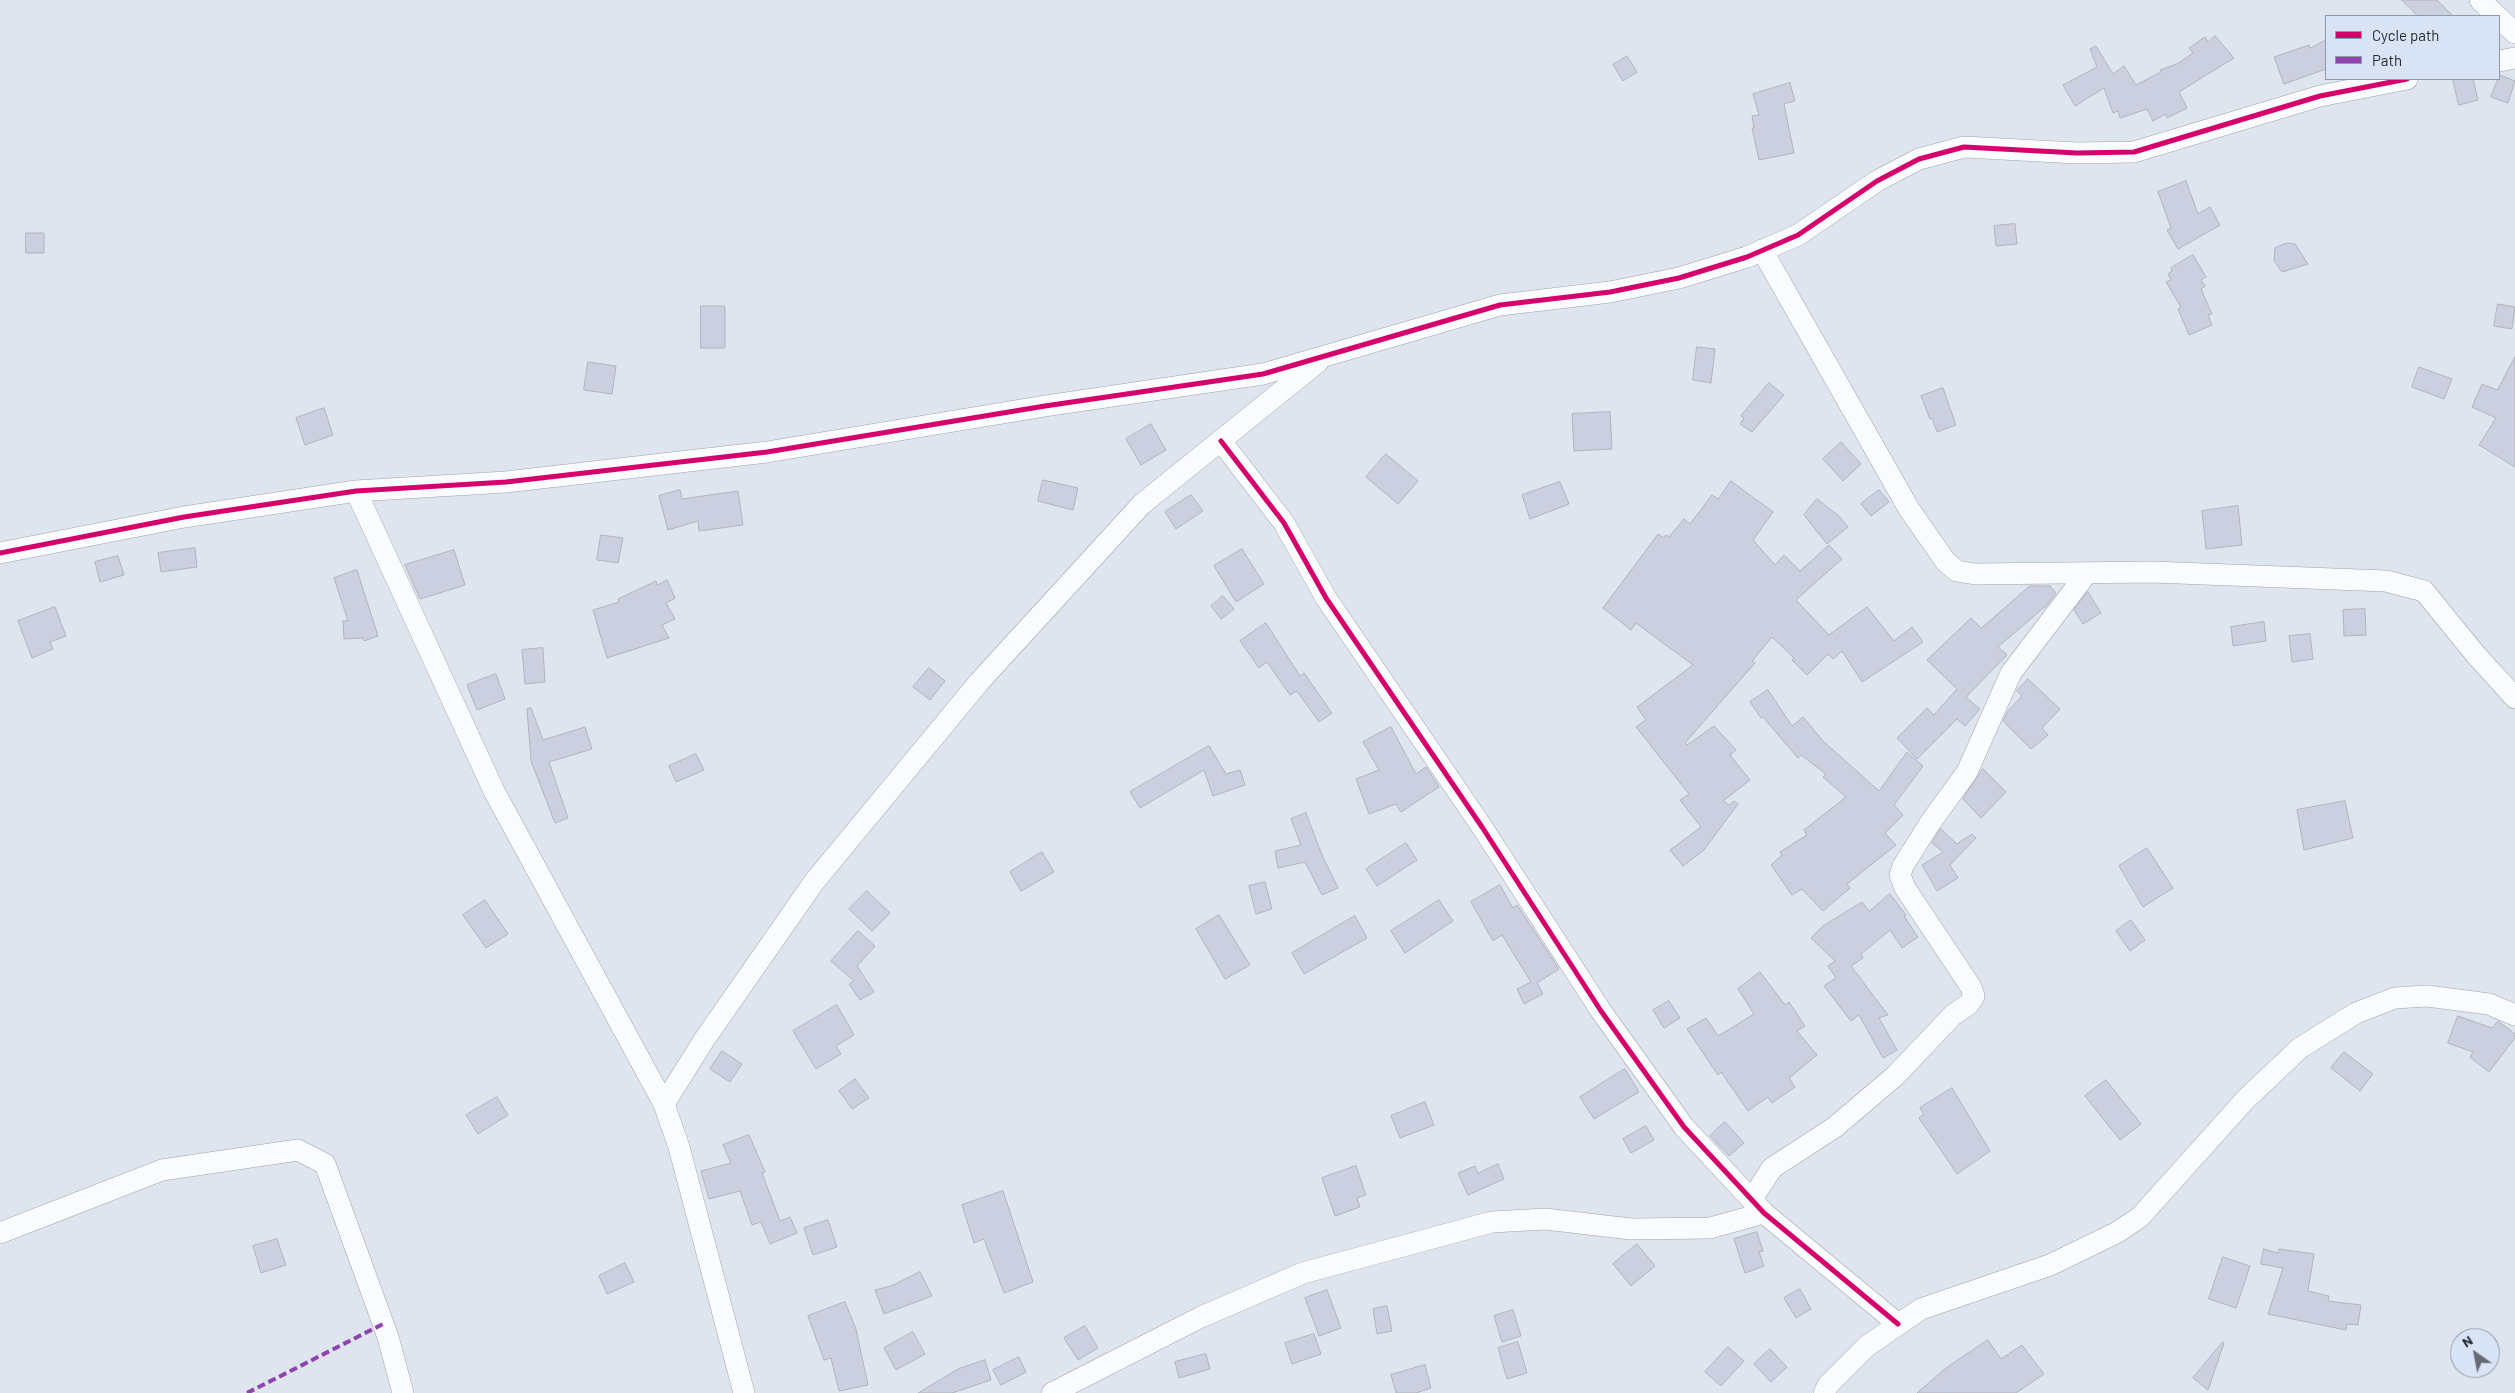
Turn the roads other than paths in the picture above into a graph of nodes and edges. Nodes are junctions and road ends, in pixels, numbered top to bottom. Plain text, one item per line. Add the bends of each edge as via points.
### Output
1 (2480, 0) edge
2 (2496, 15) edge
3 (2500, 19) edge
4 (2515, 34) edge
5 (2515, 58) edge
6 (2500, 61) edge
7 (2402, 80) edge
8 (1762, 250) junction
9 (1324, 357) junction
10 (1221, 441) junction
11 (356, 491) junction
12 (0, 553) edge
13 (2087, 573) junction
14 (2515, 698) edge
15 (2515, 1015) edge
16 (664, 1104) junction
17 (1758, 1206) junction
18 (0, 1233) edge
19 (1898, 1324) junction
20 (403, 1393) edge
21 (744, 1393) edge
22 (1052, 1393) edge
23 (1824, 1393) edge

1 - 2 street
3 - 4 street
5 - 6 street
7 - 8 street via 2320,96 2134,152 2077,154 1964,147 1920,159 1902,168 1877,181 1798,235
8 - 9 street via 1680,278 1610,292 1500,305
8 - 13 street via 1909,509 1946,562 1957,571 1976,574
9 - 10 street
9 - 11 street via 1263,374 767,452 506,482
10 - 16 street via 1142,504 980,681 814,882 704,1040
10 - 17 street via 1284,523 1326,598 1482,826 1601,1011 1684,1127
11 - 12 street via 184,517
11 - 16 street via 494,791
13 - 14 street via 2305,576 2386,581 2424,591
13 - 17 street via 2011,673 1967,772 1930,823 1900,875 1905,888 1974,996 1895,1076 1835,1127 1772,1168
15 - 19 street via 2489,1004 2427,996 2395,998 2356,1013 2300,1048 2246,1099 2140,1217 2050,1265 1921,1309
16 - 21 street via 679,1147
17 - 19 street
17 - 22 street via 1710,1228 1631,1228 1545,1219 1492,1222 1304,1273 1201,1317
18 - 20 street via 162,1170 298,1150 325,1164 388,1337
19 - 23 street via 1867,1346

